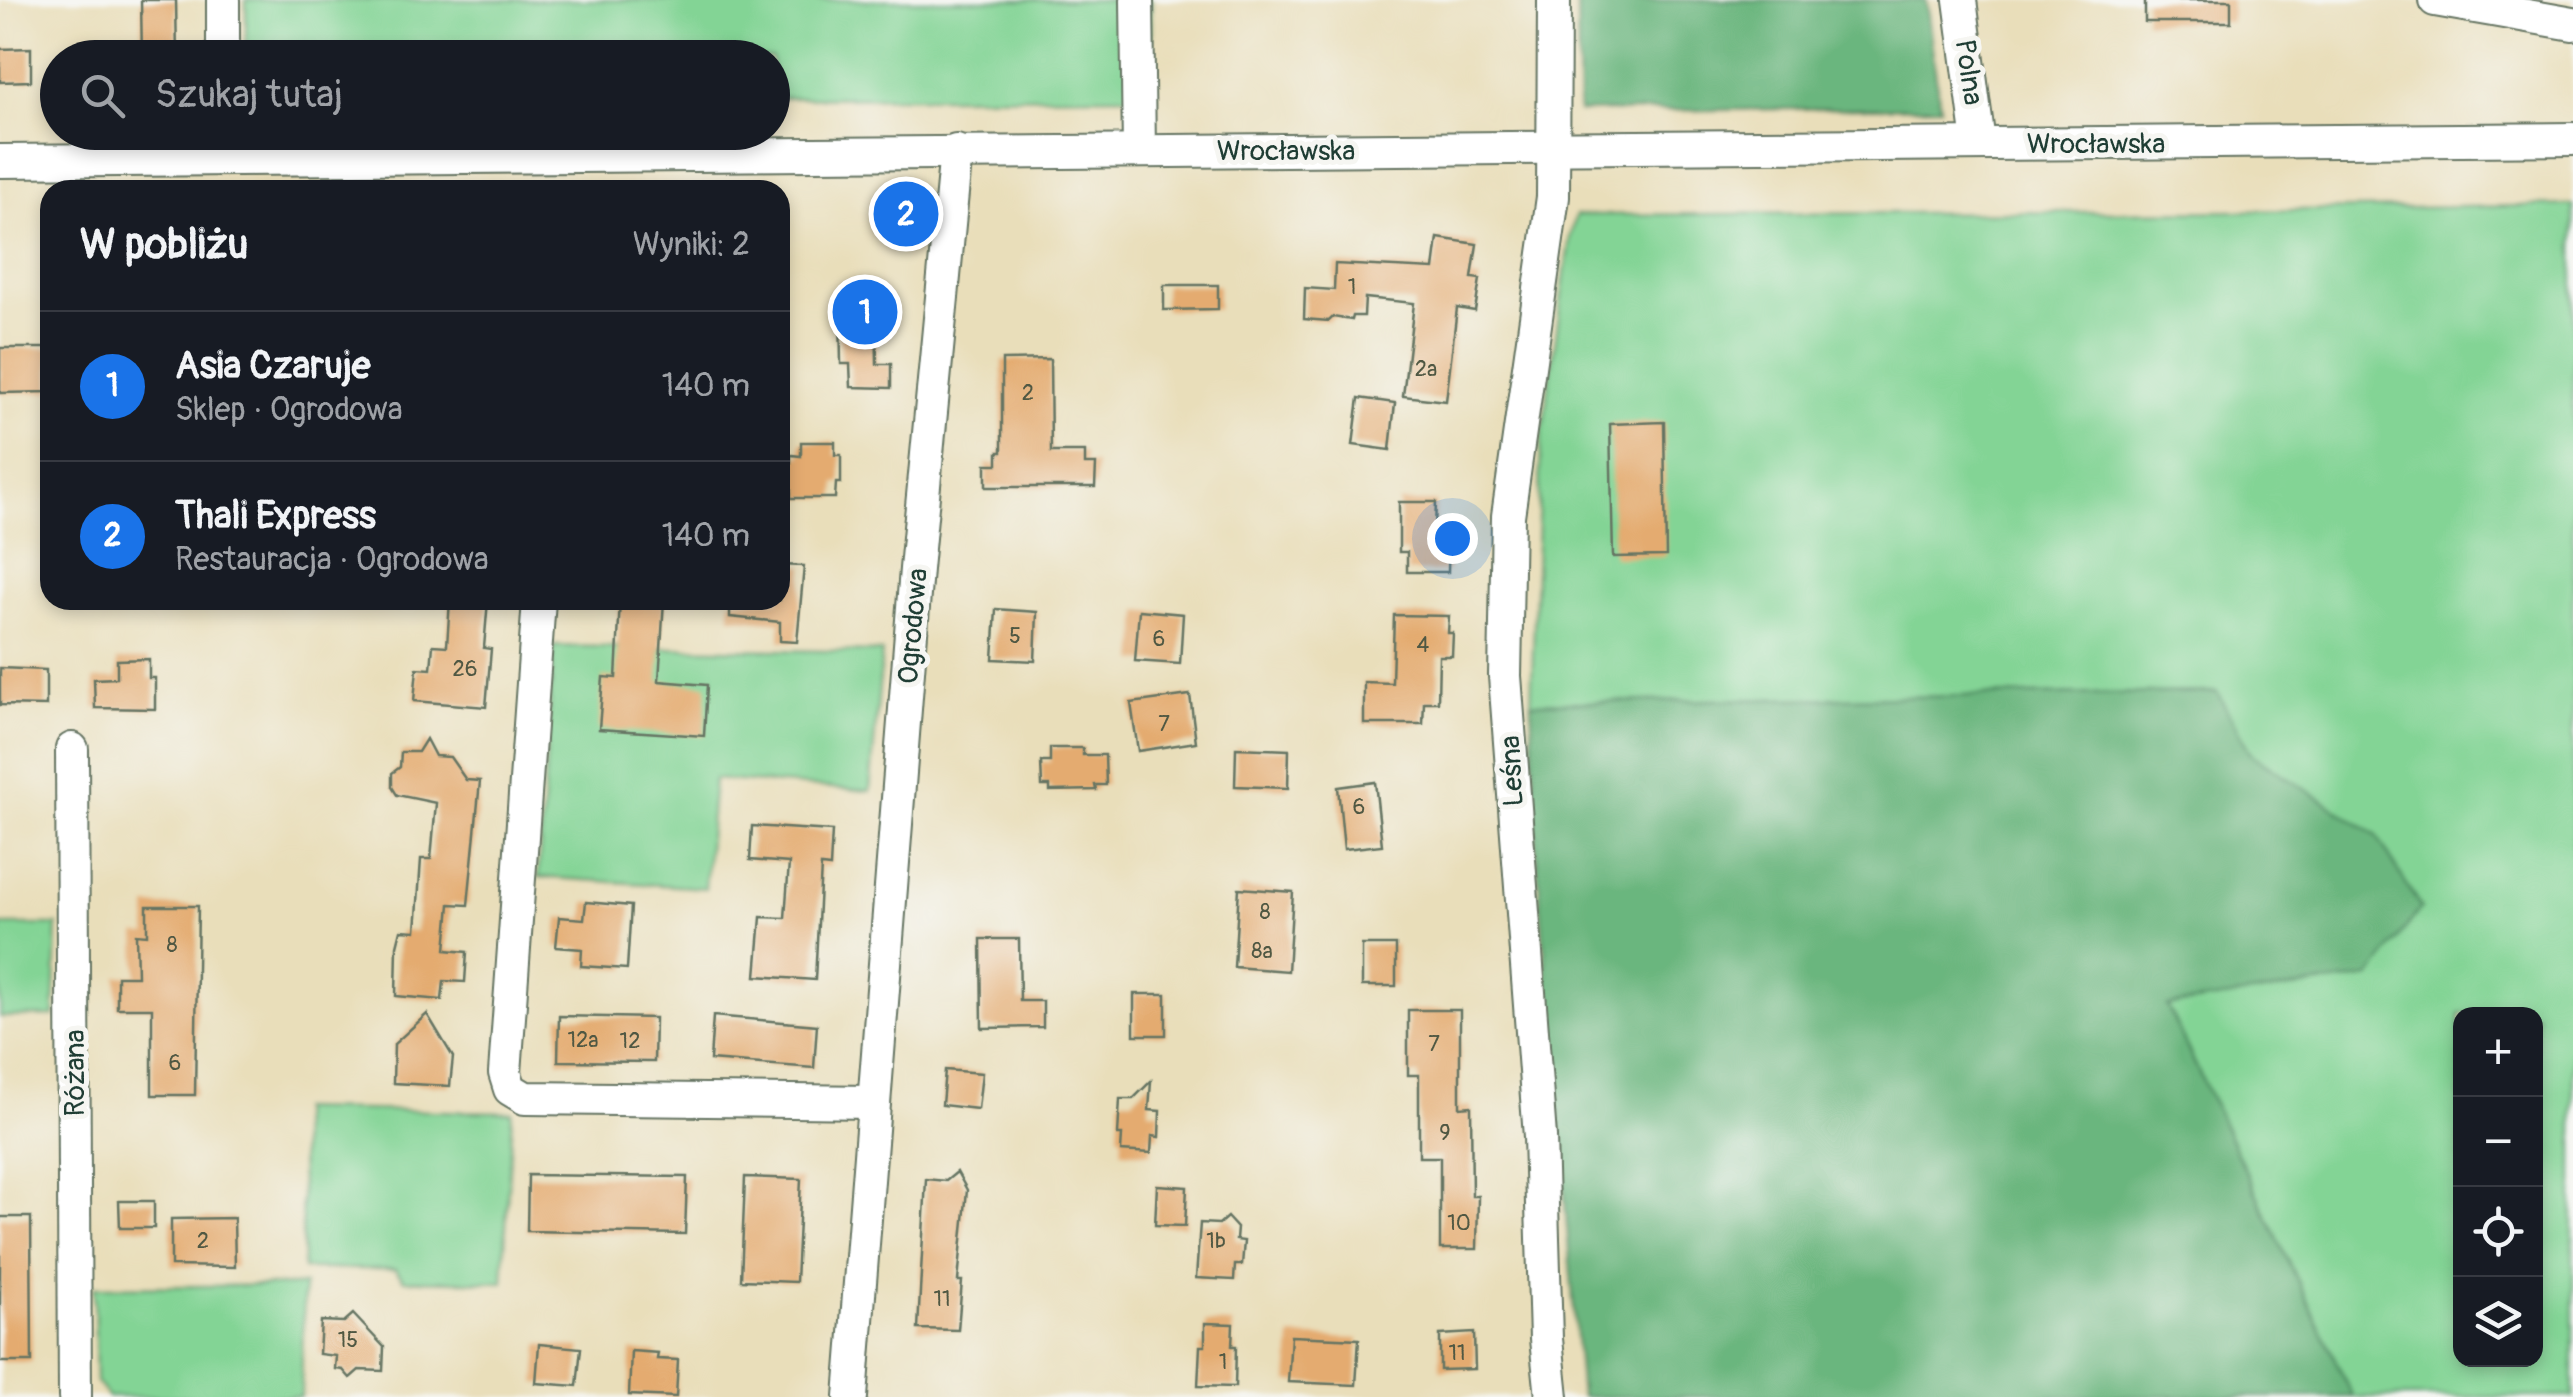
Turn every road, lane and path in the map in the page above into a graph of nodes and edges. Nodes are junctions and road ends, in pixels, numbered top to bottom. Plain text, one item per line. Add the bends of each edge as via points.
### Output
1 (223, 0) edge
2 (1137, 0) edge
3 (1554, 0) edge
4 (1960, 0) edge
5 (2434, 0) edge
6 (2573, 24) edge
7 (224, 40) edge
8 (2573, 139) edge
9 (1979, 144) junction
10 (1554, 148) junction
11 (154, 150) edge
12 (790, 150) edge
13 (1139, 150) junction
14 (956, 151) junction
15 (0, 161) edge
16 (538, 610) edge
17 (72, 748) dead end
18 (873, 1102) junction
19 (75, 1397) edge
20 (851, 1397) edge
21 (1552, 1397) edge

1 - 7 street
2 - 13 street
3 - 10 street, Leśna
4 - 9 street, Polna
5 - 6 street
8 - 9 street, Wrocławska
9 - 10 street, Wrocławska
10 - 13 street, Wrocławska
10 - 21 street, Leśna via 1553,197 1508,516 1505,676
11 - 15 street, Wrocławska
12 - 14 street, Wrocławska
13 - 14 street, Wrocławska
14 - 18 street, Ogrodowa
16 - 18 street via 505,1074 510,1089 525,1098
17 - 19 street, Różana
18 - 20 street, Ogrodowa

